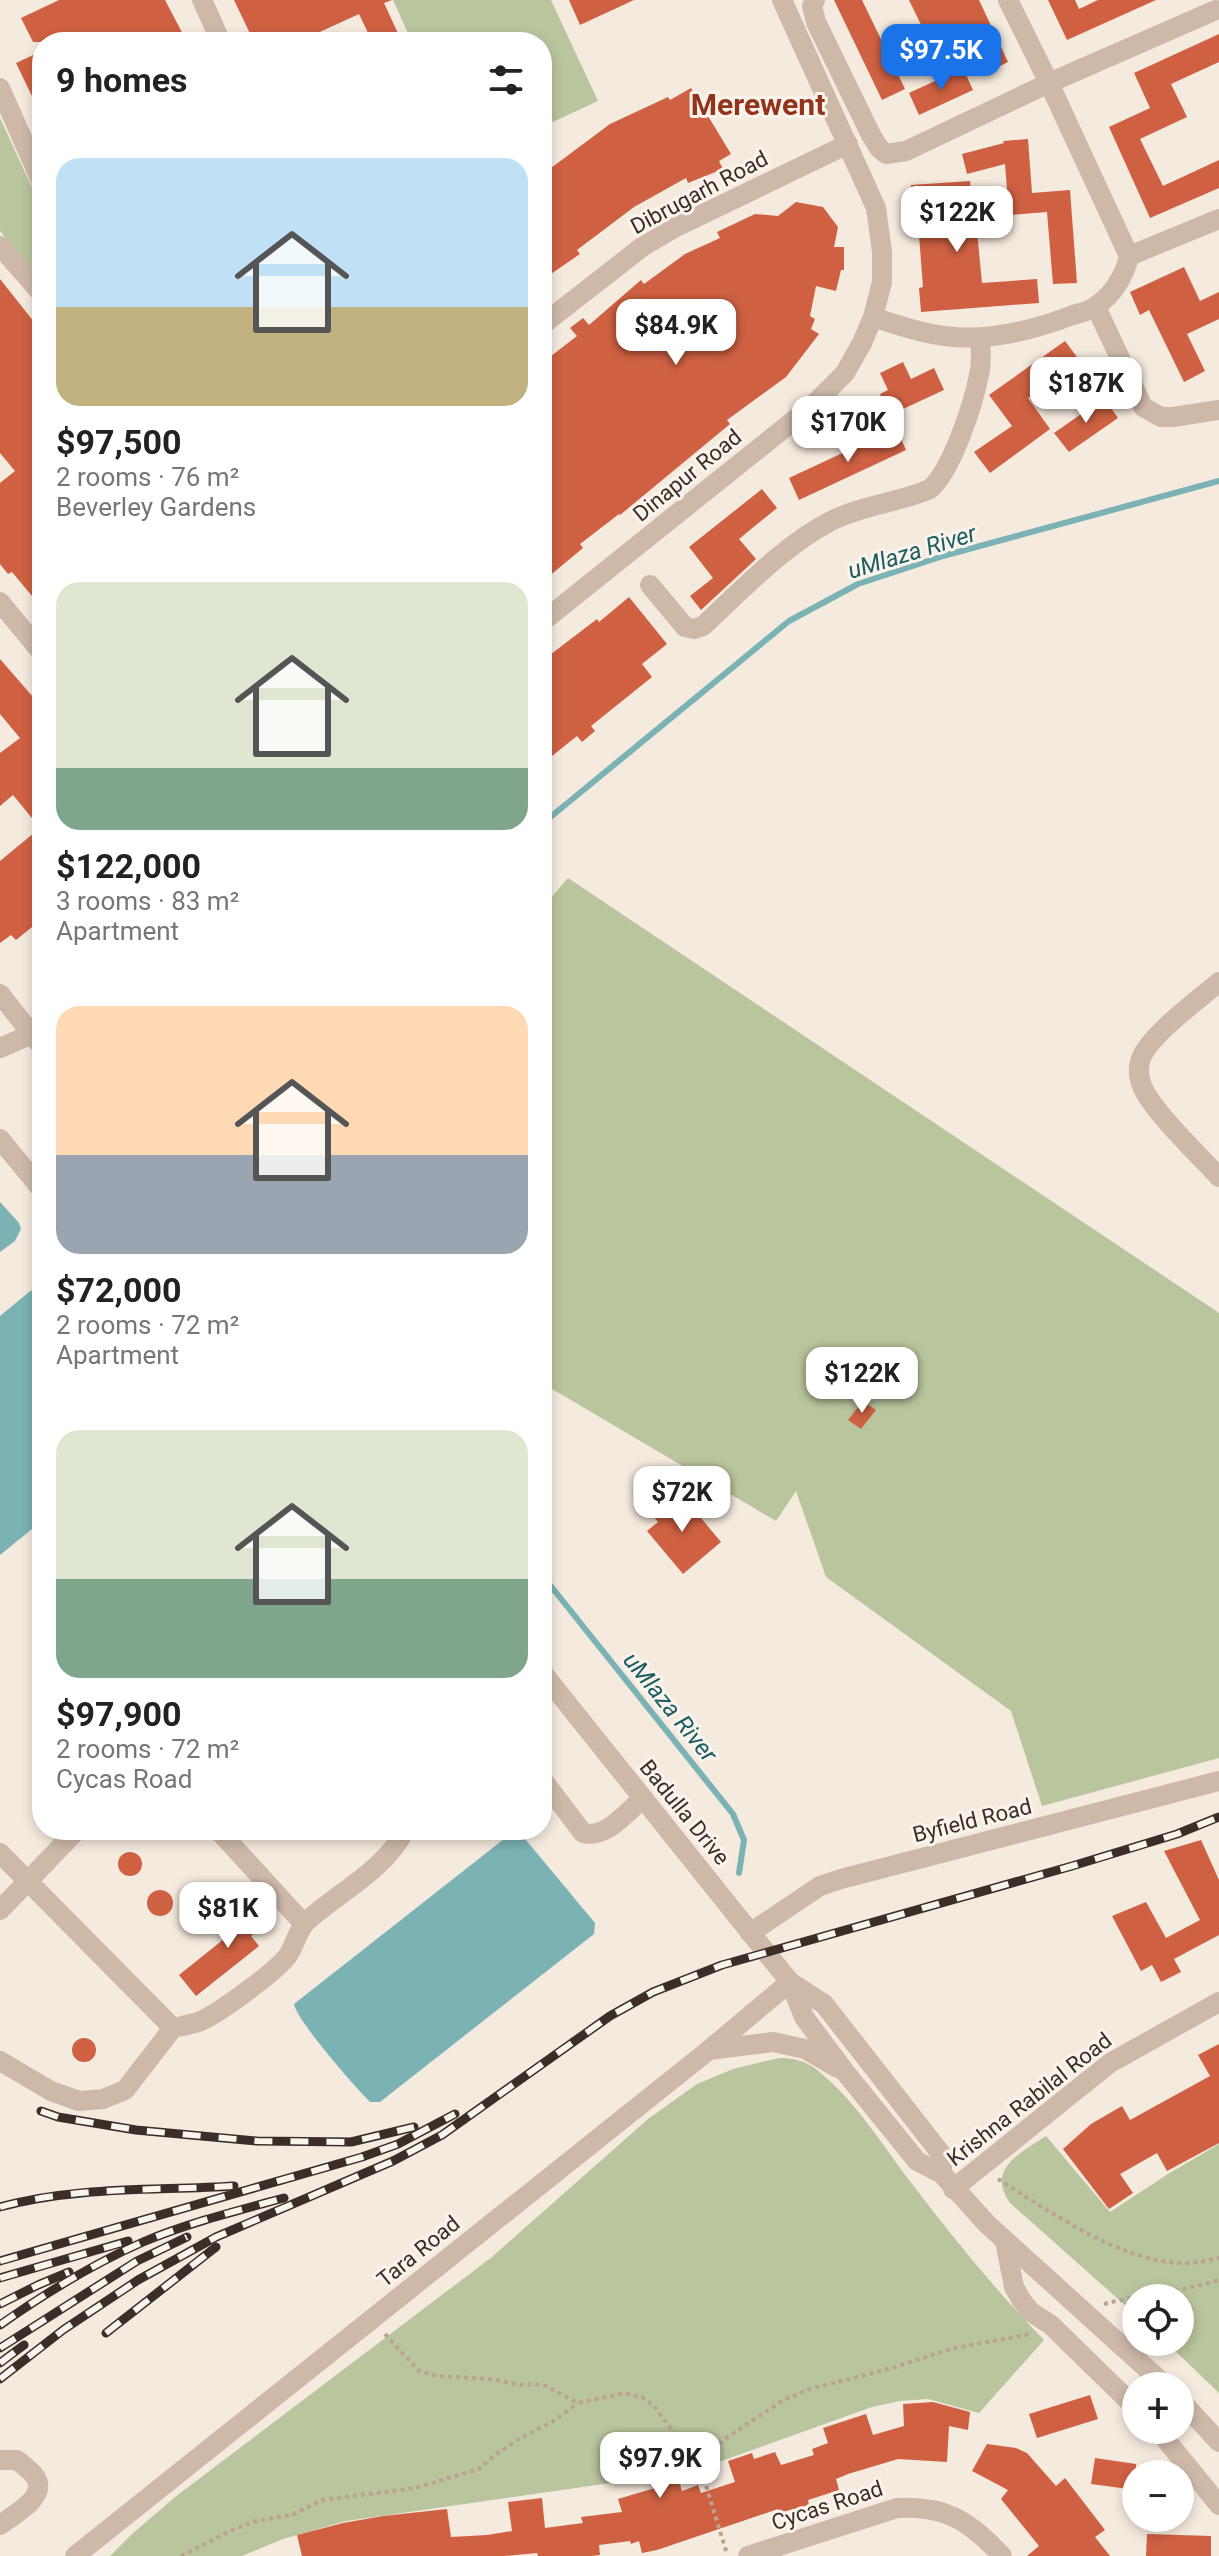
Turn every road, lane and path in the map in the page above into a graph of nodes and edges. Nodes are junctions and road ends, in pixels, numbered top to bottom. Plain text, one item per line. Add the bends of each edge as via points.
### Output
1 (202, 0) edge
2 (782, 0) edge
3 (815, 0) edge
4 (1008, 0) edge
5 (1216, 10) dead end
6 (216, 32) edge
7 (1049, 83) junction
8 (0, 88) edge
9 (848, 144) junction
10 (32, 160) edge
11 (1219, 219) edge
12 (0, 246) edge
13 (1129, 256) junction
14 (32, 283) edge
15 (1096, 307) junction
16 (552, 317) edge
17 (873, 317) junction
18 (980, 338) junction
19 (1219, 410) edge
20 (650, 585) dead end
21 (0, 602) edge
22 (552, 614) edge
23 (32, 641) edge
24 (1219, 982) edge
25 (0, 994) edge
26 (32, 1028) edge
27 (32, 1037) edge
28 (0, 1048) edge
29 (0, 1139) edge
30 (1219, 1177) edge
31 (32, 1178) edge
32 (552, 1684) edge
33 (1219, 1781) edge
34 (552, 1792) edge
35 (643, 1798) junction
36 (67, 1840) edge
37 (227, 1840) edge
38 (400, 1840) edge
39 (0, 1853) edge
40 (27, 1882) junction
41 (0, 1910) edge
42 (304, 1924) junction
43 (750, 1933) junction
44 (790, 1982) junction
45 (1219, 2002) edge
46 (173, 2028) junction
47 (709, 2050) junction
48 (0, 2061) edge
49 (845, 2072) junction
50 (980, 2167) junction
51 (948, 2181) junction
52 (1005, 2241) junction
53 (1219, 2258) edge
54 (1219, 2280) edge
55 (1082, 2311) junction
56 (372, 2319) junction
57 (1051, 2325) junction
58 (1150, 2372) edge
59 (1122, 2394) edge
60 (578, 2403) junction
61 (1194, 2415) edge
62 (1219, 2442) edge
63 (1169, 2444) edge
64 (0, 2460) edge
65 (701, 2469) junction
66 (1219, 2505) edge
67 (0, 2525) edge
68 (75, 2556) edge
69 (181, 2556) edge
70 (728, 2556) edge
71 (748, 2556) edge
72 (1002, 2556) edge

1 - 6 street
2 - 9 street, Dinapur Road
3 - 7 street via 816,22 871,135 886,154 906,151
4 - 7 street
5 - 7 street
7 - 13 street
8 - 10 street
9 - 16 street, Dibrugarh Road via 676,227
9 - 17 street, Dinapur Road via 876,208 882,282
11 - 13 street
12 - 14 street
13 - 15 street via 1120,282
15 - 18 street
15 - 19 street via 1143,407 1161,417
17 - 18 street via 914,331
17 - 22 street, Dinapur Road via 845,373 813,405
18 - 20 street via 980,375 946,470 930,489 818,528 703,626 685,627
21 - 23 street
24 - 30 street via 1154,1039 1138,1069 1151,1103
25 - 26 street
27 - 28 street
29 - 31 street
32 - 35 street, Badulla Drive
33 - 43 street, Byfield Road via 841,1879 820,1886
34 - 35 street via 583,1833 590,1834 607,1829
35 - 43 street, Badulla Drive
36 - 40 street
37 - 42 street
38 - 42 street
39 - 40 street
40 - 41 street
40 - 46 street
42 - 46 street via 287,1957 274,1969 221,2010
43 - 44 street, Badulla Drive
44 - 47 street, Tara Road
44 - 49 street via 804,2017
44 - 51 street via 824,2004 942,2155
45 - 50 street, Krishna Rabilal Road via 1110,2063
46 - 48 street via 125,2090 103,2099 79,2101 51,2091
47 - 49 street via 773,2042 795,2045
47 - 56 street, Tara Road
49 - 51 street via 917,2161
50 - 51 street, Krishna Rabilal Road
50 - 53 path via 1090,2234 1138,2254 1189,2263
51 - 52 street
52 - 55 street
52 - 57 street via 1014,2287 1031,2312
54 - 55 path
55 - 58 street
56 - 60 path via 419,2371 450,2379 546,2386
56 - 68 street, Tara Road
57 - 59 street
57 - 65 path via 810,2389 726,2438 705,2457
60 - 65 path via 624,2393 642,2397
60 - 69 path via 479,2469 405,2490 322,2500 294,2514 252,2522
61 - 62 street
63 - 66 street
64 - 67 street via 17,2460 38,2486 32,2500
65 - 70 path
71 - 72 street, Cycas Road via 897,2508 920,2506 969,2525

